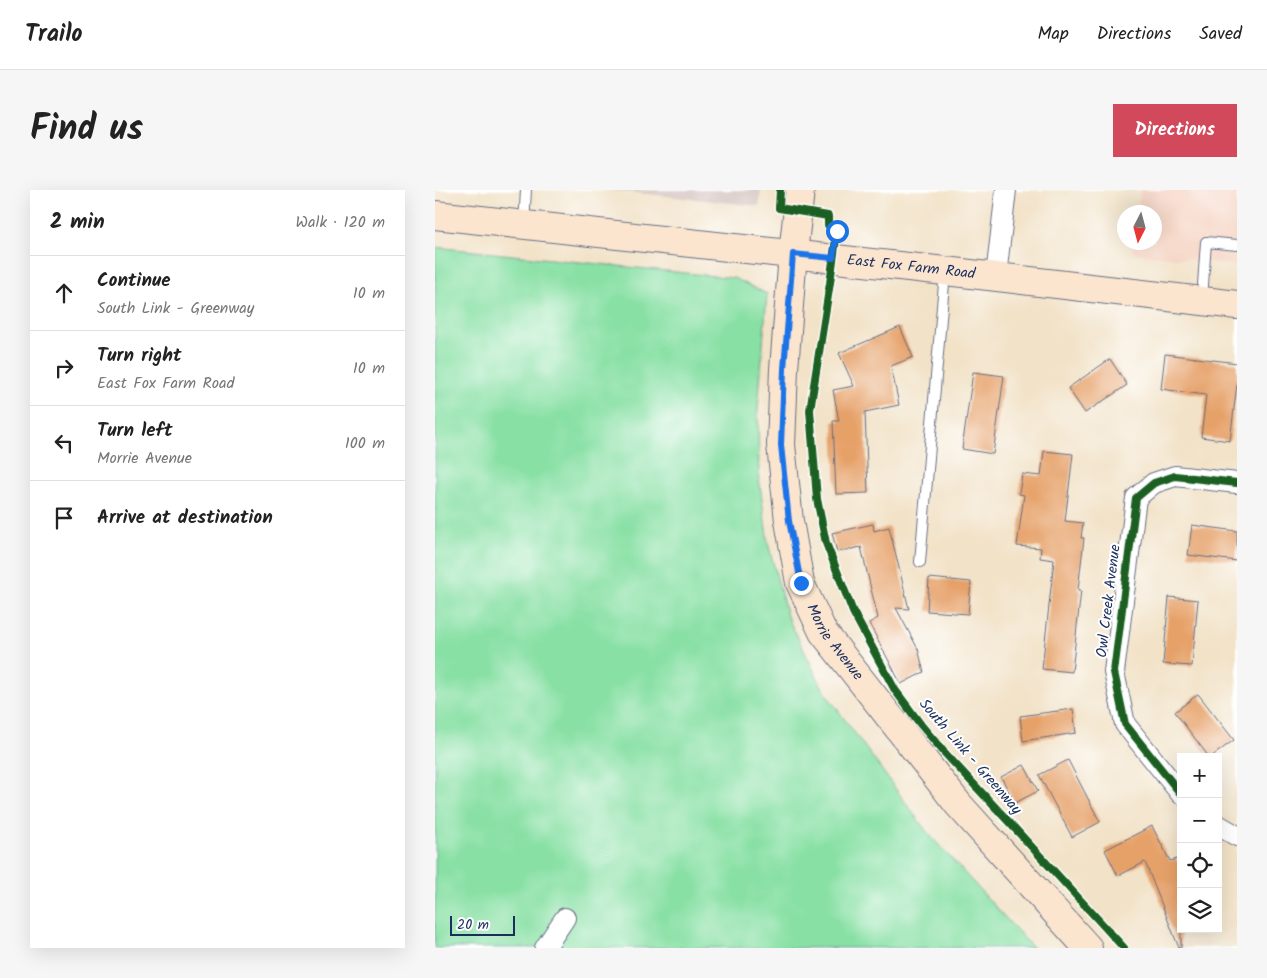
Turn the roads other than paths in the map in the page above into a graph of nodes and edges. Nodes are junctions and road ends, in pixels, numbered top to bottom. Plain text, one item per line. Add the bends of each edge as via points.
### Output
1 (526, 190) edge
2 (800, 190) edge
3 (1006, 190) edge
4 (435, 215) edge
5 (524, 225) junction
6 (1237, 245) edge
7 (793, 254) junction
8 (945, 271) junction
9 (996, 276) junction
10 (1202, 301) junction
11 (1237, 305) edge
12 (1237, 483) edge
13 (920, 562) dead end
14 (1177, 789) edge
15 (1222, 827) edge
16 (1237, 836) edge
17 (565, 918) dead end
18 (545, 948) edge
19 (1088, 948) edge

1 - 5 lane
2 - 7 main road, Morrie Avenue
3 - 9 street
4 - 5 main road, East Fox Farm Road
5 - 7 main road, East Fox Farm Road
6 - 10 lane via 1206,242
7 - 8 main road, East Fox Farm Road
7 - 19 main road, Morrie Avenue via 781,445 789,521 801,583 823,632 951,796
8 - 9 main road, East Fox Farm Road
8 - 13 lane
9 - 10 main road, East Fox Farm Road
10 - 11 main road, East Fox Farm Road
12 - 14 street, Owl Creek Avenue via 1175,476 1153,483 1136,498 1114,672 1125,724
15 - 16 street
17 - 18 street

